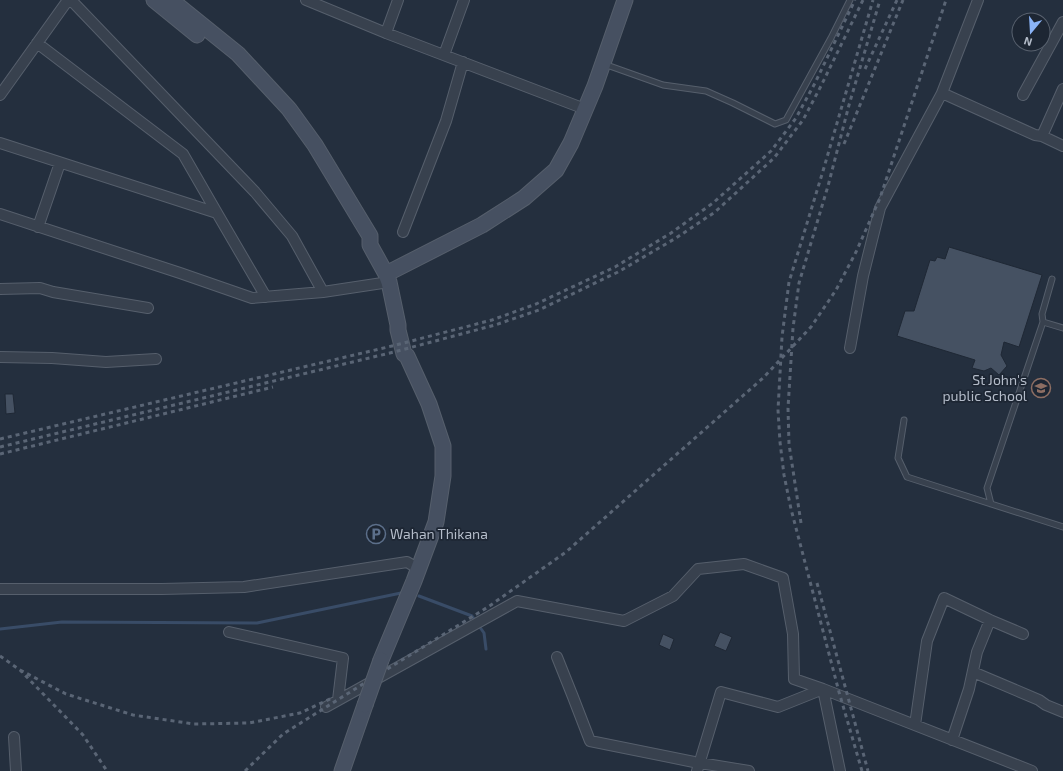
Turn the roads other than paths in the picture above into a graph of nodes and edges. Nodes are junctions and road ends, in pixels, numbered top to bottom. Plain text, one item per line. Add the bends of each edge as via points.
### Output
1 (68, 0) edge
2 (71, 0) edge
3 (154, 0) edge
4 (306, 0) edge
5 (398, 0) edge
6 (464, 0) edge
7 (625, 0) edge
8 (850, 0) edge
9 (978, 0) edge
10 (171, 5) edge
11 (1063, 22) edge
12 (386, 33) junction
13 (37, 44) junction
14 (444, 55) junction
15 (463, 62) junction
16 (603, 64) junction
17 (1063, 89) edge
18 (942, 93) junction
19 (0, 95) edge
20 (1023, 95) dead end
21 (585, 109) junction
22 (1042, 136) junction
23 (0, 143) edge
24 (1063, 146) edge
25 (60, 163) junction
26 (217, 213) junction
27 (0, 214) edge
28 (38, 227) junction
29 (403, 232) dead end
30 (387, 278) junction
31 (1052, 279) dead end
32 (0, 289) edge
33 (323, 292) junction
34 (266, 297) junction
35 (148, 308) dead end
36 (1043, 322) junction
37 (1063, 328) edge
38 (850, 348) dead end
39 (0, 357) edge
40 (156, 359) dead end
41 (904, 420) dead end
42 (991, 504) junction
43 (1063, 527) edge
44 (419, 569) junction
45 (0, 589) edge
46 (990, 620) junction
47 (229, 632) dead end
48 (1023, 634) dead end
49 (557, 658) dead end
50 (973, 672) junction
51 (823, 689) junction
52 (338, 700) junction
53 (326, 707) dead end
54 (1063, 712) edge
55 (915, 725) junction
56 (14, 737) dead end
57 (952, 740) junction
58 (697, 767) edge
59 (16, 771) edge
60 (342, 771) edge
61 (749, 771) edge
62 (840, 771) edge
63 (1032, 771) edge

1 - 13 street
2 - 33 street via 255,192 292,236
3 - 10 main road
4 - 12 street
5 - 12 street
6 - 14 street
7 - 16 main road
8 - 16 lane via 786,120 775,124 706,91 663,85
9 - 18 street
10 - 30 main road via 280,112 308,150 362,240 370,245
11 - 20 street
12 - 14 street
13 - 19 street
13 - 26 street via 183,154
14 - 15 street
15 - 21 street
15 - 29 street via 446,121
16 - 21 main road
17 - 22 street
18 - 22 street
18 - 38 street via 880,208 863,276
21 - 30 main road via 556,170 524,198 482,225
22 - 24 street
23 - 25 street
25 - 26 street
25 - 28 street
26 - 34 street
27 - 28 street
28 - 34 street via 252,298
30 - 33 street
30 - 44 main road via 404,354 429,404 443,446 443,476 436,522
31 - 36 lane via 1042,314
32 - 35 street via 40,288
33 - 34 street
36 - 37 lane
36 - 42 lane via 987,488
39 - 40 street via 106,362
41 - 42 lane via 898,458 907,477
42 - 43 lane
44 - 45 street via 407,562 244,587
44 - 60 main road, bridge via 381,660
46 - 48 street
46 - 50 street via 977,652
46 - 55 street via 944,598 927,641
47 - 52 street via 343,658
49 - 58 street via 590,742
50 - 54 street
50 - 57 street
51 - 52 street via 794,679 793,634 783,578 744,564 698,569 674,596 624,621 517,601
51 - 55 street
51 - 58 street via 778,707 721,692
51 - 62 street
52 - 53 street
55 - 57 street
56 - 59 street
57 - 63 street
58 - 61 street

